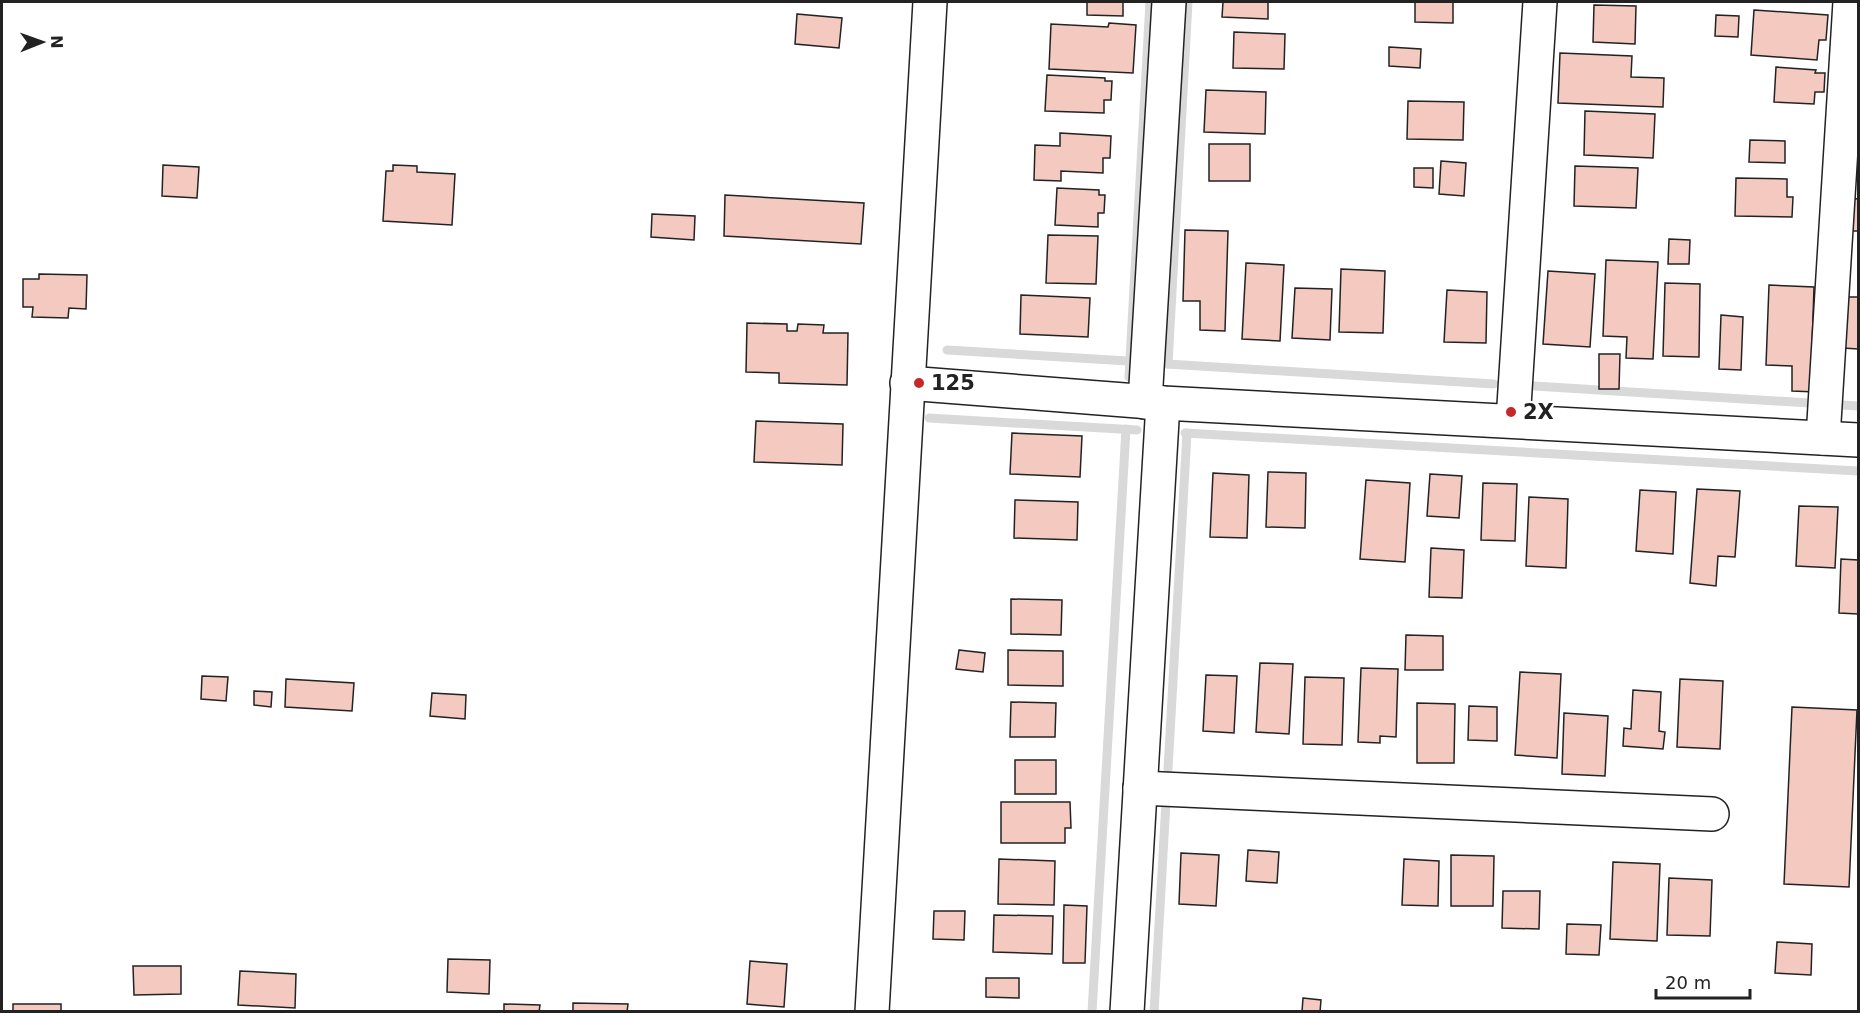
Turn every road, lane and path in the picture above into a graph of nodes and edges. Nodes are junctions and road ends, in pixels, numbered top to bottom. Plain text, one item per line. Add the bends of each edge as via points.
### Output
1 (930, 2) edge
2 (1169, 2) edge
3 (1540, 2) edge
4 (1850, 2) edge
5 (907, 383) junction
6 (1154, 402) junction
7 (1513, 421) junction
8 (1823, 438) junction
9 (1858, 440) edge
10 (1140, 788) junction
11 (1712, 814) dead end
12 (872, 1011) edge
13 (1127, 1011) edge

1 - 5 street
2 - 6 street
3 - 7 street
4 - 8 street
5 - 6 street
5 - 12 street
6 - 7 street
6 - 10 street
7 - 8 street
8 - 9 street
10 - 11 street
10 - 13 street

